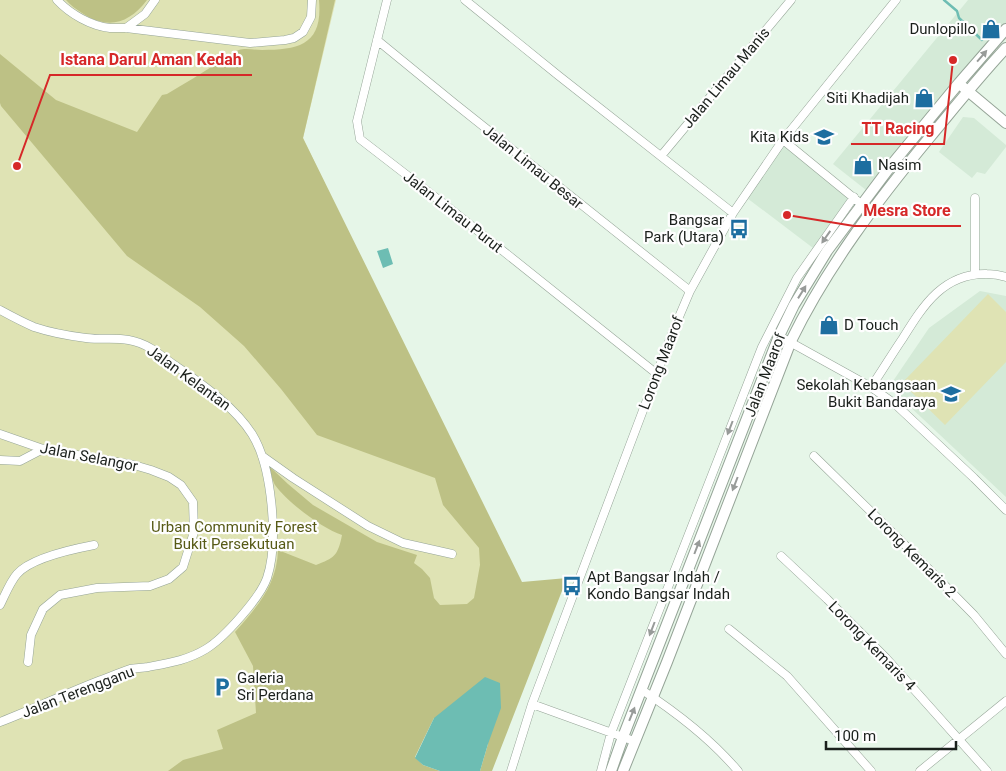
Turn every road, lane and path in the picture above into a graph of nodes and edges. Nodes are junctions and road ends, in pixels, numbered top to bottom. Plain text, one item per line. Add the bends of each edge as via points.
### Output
1 (57, 0) edge
2 (155, 0) edge
3 (312, 0) edge
4 (387, 0) edge
5 (466, 0) edge
6 (791, 0) edge
7 (896, 0) edge
8 (126, 28) junction
9 (1006, 29) edge
10 (377, 40) junction
11 (1006, 48) edge
12 (959, 83) junction
13 (968, 90) junction
14 (1006, 123) edge
15 (783, 140) junction
16 (661, 156) junction
17 (974, 198) dead end
18 (858, 200) junction
19 (871, 212) junction
20 (733, 213) junction
21 (975, 274) junction
22 (1006, 277) edge
23 (690, 292) junction
24 (0, 310) edge
25 (779, 336) junction
26 (790, 341) junction
27 (657, 374) junction
28 (871, 387) junction
29 (0, 434) edge
30 (43, 449) junction
31 (262, 456) junction
32 (814, 456) dead end
33 (0, 460) edge
34 (1006, 510) edge
35 (94, 545) dead end
36 (452, 554) dead end
37 (780, 556) dead end
38 (0, 605) edge
39 (729, 629) dead end
40 (1006, 654) edge
41 (28, 662) dead end
42 (642, 690) junction
43 (653, 697) junction
44 (1006, 701) edge
45 (532, 704) junction
46 (0, 722) edge
47 (611, 733) junction
48 (623, 737) junction
49 (959, 740) junction
50 (634, 741) junction
51 (511, 771) edge
52 (601, 771) edge
53 (611, 771) edge
54 (623, 771) edge
55 (738, 771) edge
56 (871, 771) edge
57 (920, 771) edge
58 (987, 771) edge

1 - 8 street via 72,13 97,25
2 - 8 street via 145,14
3 - 8 street via 311,17 303,32 285,40 250,43
4 - 10 street, Jalan Limau Purut
5 - 16 street
6 - 16 street, Jalan Limau Manis
7 - 15 street, Lorong Maarof
12 -> 9 main road, Jalan Maarof
10 - 23 street, Jalan Limau Besar
10 - 27 street, Jalan Limau Purut via 357,121 360,139
11 - 13 main road, Jalan Maarof
12 - 13 main road
12 - 18 main road, Jalan Maarof
13 - 14 main road
13 - 19 main road, Jalan Maarof
15 - 18 street
15 - 20 street, Lorong Maarof
16 - 20 street
17 - 21 street
18 - 19 street
25 -> 18 main road, Jalan Maarof via 794,305
18 -> 47 street, Jalan Maarof via 798,278 762,347
19 - 26 main road, Jalan Maarof via 838,257
20 - 23 street, Lorong Maarof
21 - 22 street
21 - 28 street via 957,278 937,292 921,310
23 - 27 street, Lorong Maarof
24 - 31 street, Jalan Kelantan via 34,327 87,338 128,339 150,348 235,412 252,434
25 - 26 street
42 -> 25 main road, Jalan Maarof
26 - 28 street
26 -> 43 main road, Jalan Maarof
27 - 45 street, Lorong Maarof
28 - 34 street via 895,404
29 - 30 street, Jalan Selangor
30 - 33 street via 20,460
30 - 41 street, Jalan Selangor via 134,464 169,477 181,484 193,502 194,532 183,566 168,579 150,586 97,588 60,595 42,609 31,635
31 - 36 street, Jalan Kelantan via 368,526 403,543
31 - 46 street, Jalan Terengganu via 272,503 272,556 267,579 259,593 233,624 208,648 193,656 177,662 131,669
32 - 40 street, Lorong Kemaris 2 via 974,615
35 - 38 street via 54,554 21,570
37 - 49 street, Lorong Kemaris 4 via 886,658
39 - 56 street via 787,676
42 - 43 street
48 -> 42 main road, Jalan Maarof
43 - 50 main road, Jalan Maarof
43 - 55 street via 695,728
44 - 49 street
45 - 47 street
45 - 51 street, Lorong Maarof
47 - 48 street
47 - 52 street, Jalan Maarof
48 - 50 street
48 - 53 main road, Jalan Maarof
49 - 57 street
49 - 58 street, Lorong Kemaris 4
50 - 54 main road, Jalan Maarof

